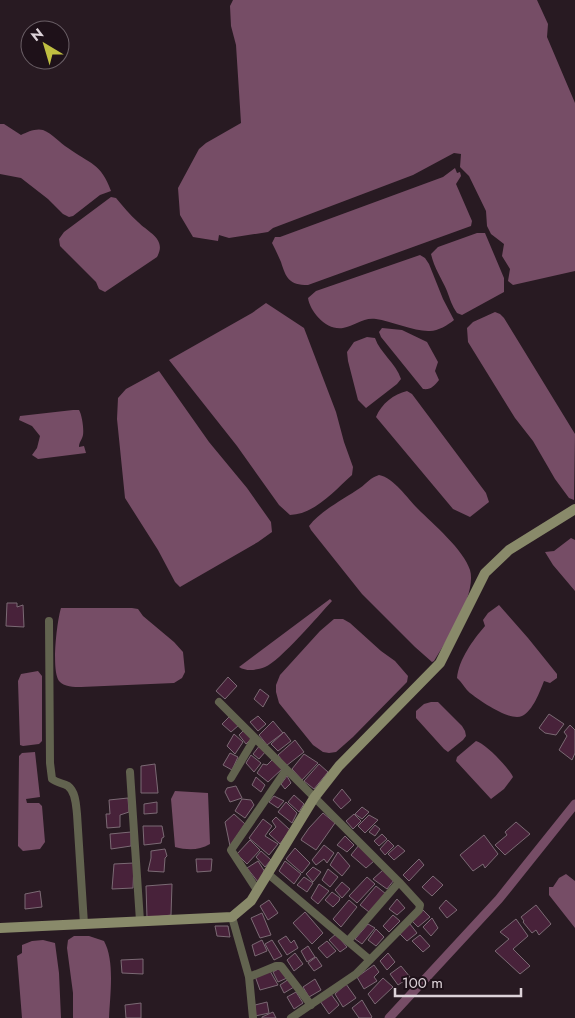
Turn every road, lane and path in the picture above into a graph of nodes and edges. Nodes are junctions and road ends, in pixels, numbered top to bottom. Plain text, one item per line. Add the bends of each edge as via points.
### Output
1 (575, 509) edge
2 (48, 621) dead end
3 (219, 702) dead end
4 (255, 738) junction
5 (286, 770) junction
6 (130, 772) dead end
7 (231, 778) dead end
8 (314, 798) junction
9 (267, 873) junction
10 (399, 882) junction
11 (257, 890) junction
12 (232, 917) junction
13 (140, 922) junction
14 (84, 924) junction
15 (0, 928) edge
16 (348, 941) junction
17 (370, 960) junction
18 (249, 977) junction
19 (311, 1005) junction
20 (253, 1018) edge
21 (290, 1018) edge

1 - 8 street via 509,550 486,573 440,663 339,766
2 - 14 street via 50,763 52,779 71,789 74,797
3 - 4 street
4 - 5 street
4 - 7 street
5 - 8 street
5 - 11 street via 231,850
6 - 13 street
8 - 9 street
8 - 10 street
9 - 11 street
9 - 16 street
10 - 16 street
10 - 17 street via 420,905 419,910
11 - 12 street via 251,901
12 - 13 street
12 - 18 street
13 - 14 street
14 - 15 street
16 - 17 street
17 - 19 street via 356,974
18 - 19 street via 281,966
18 - 20 street
19 - 21 street

